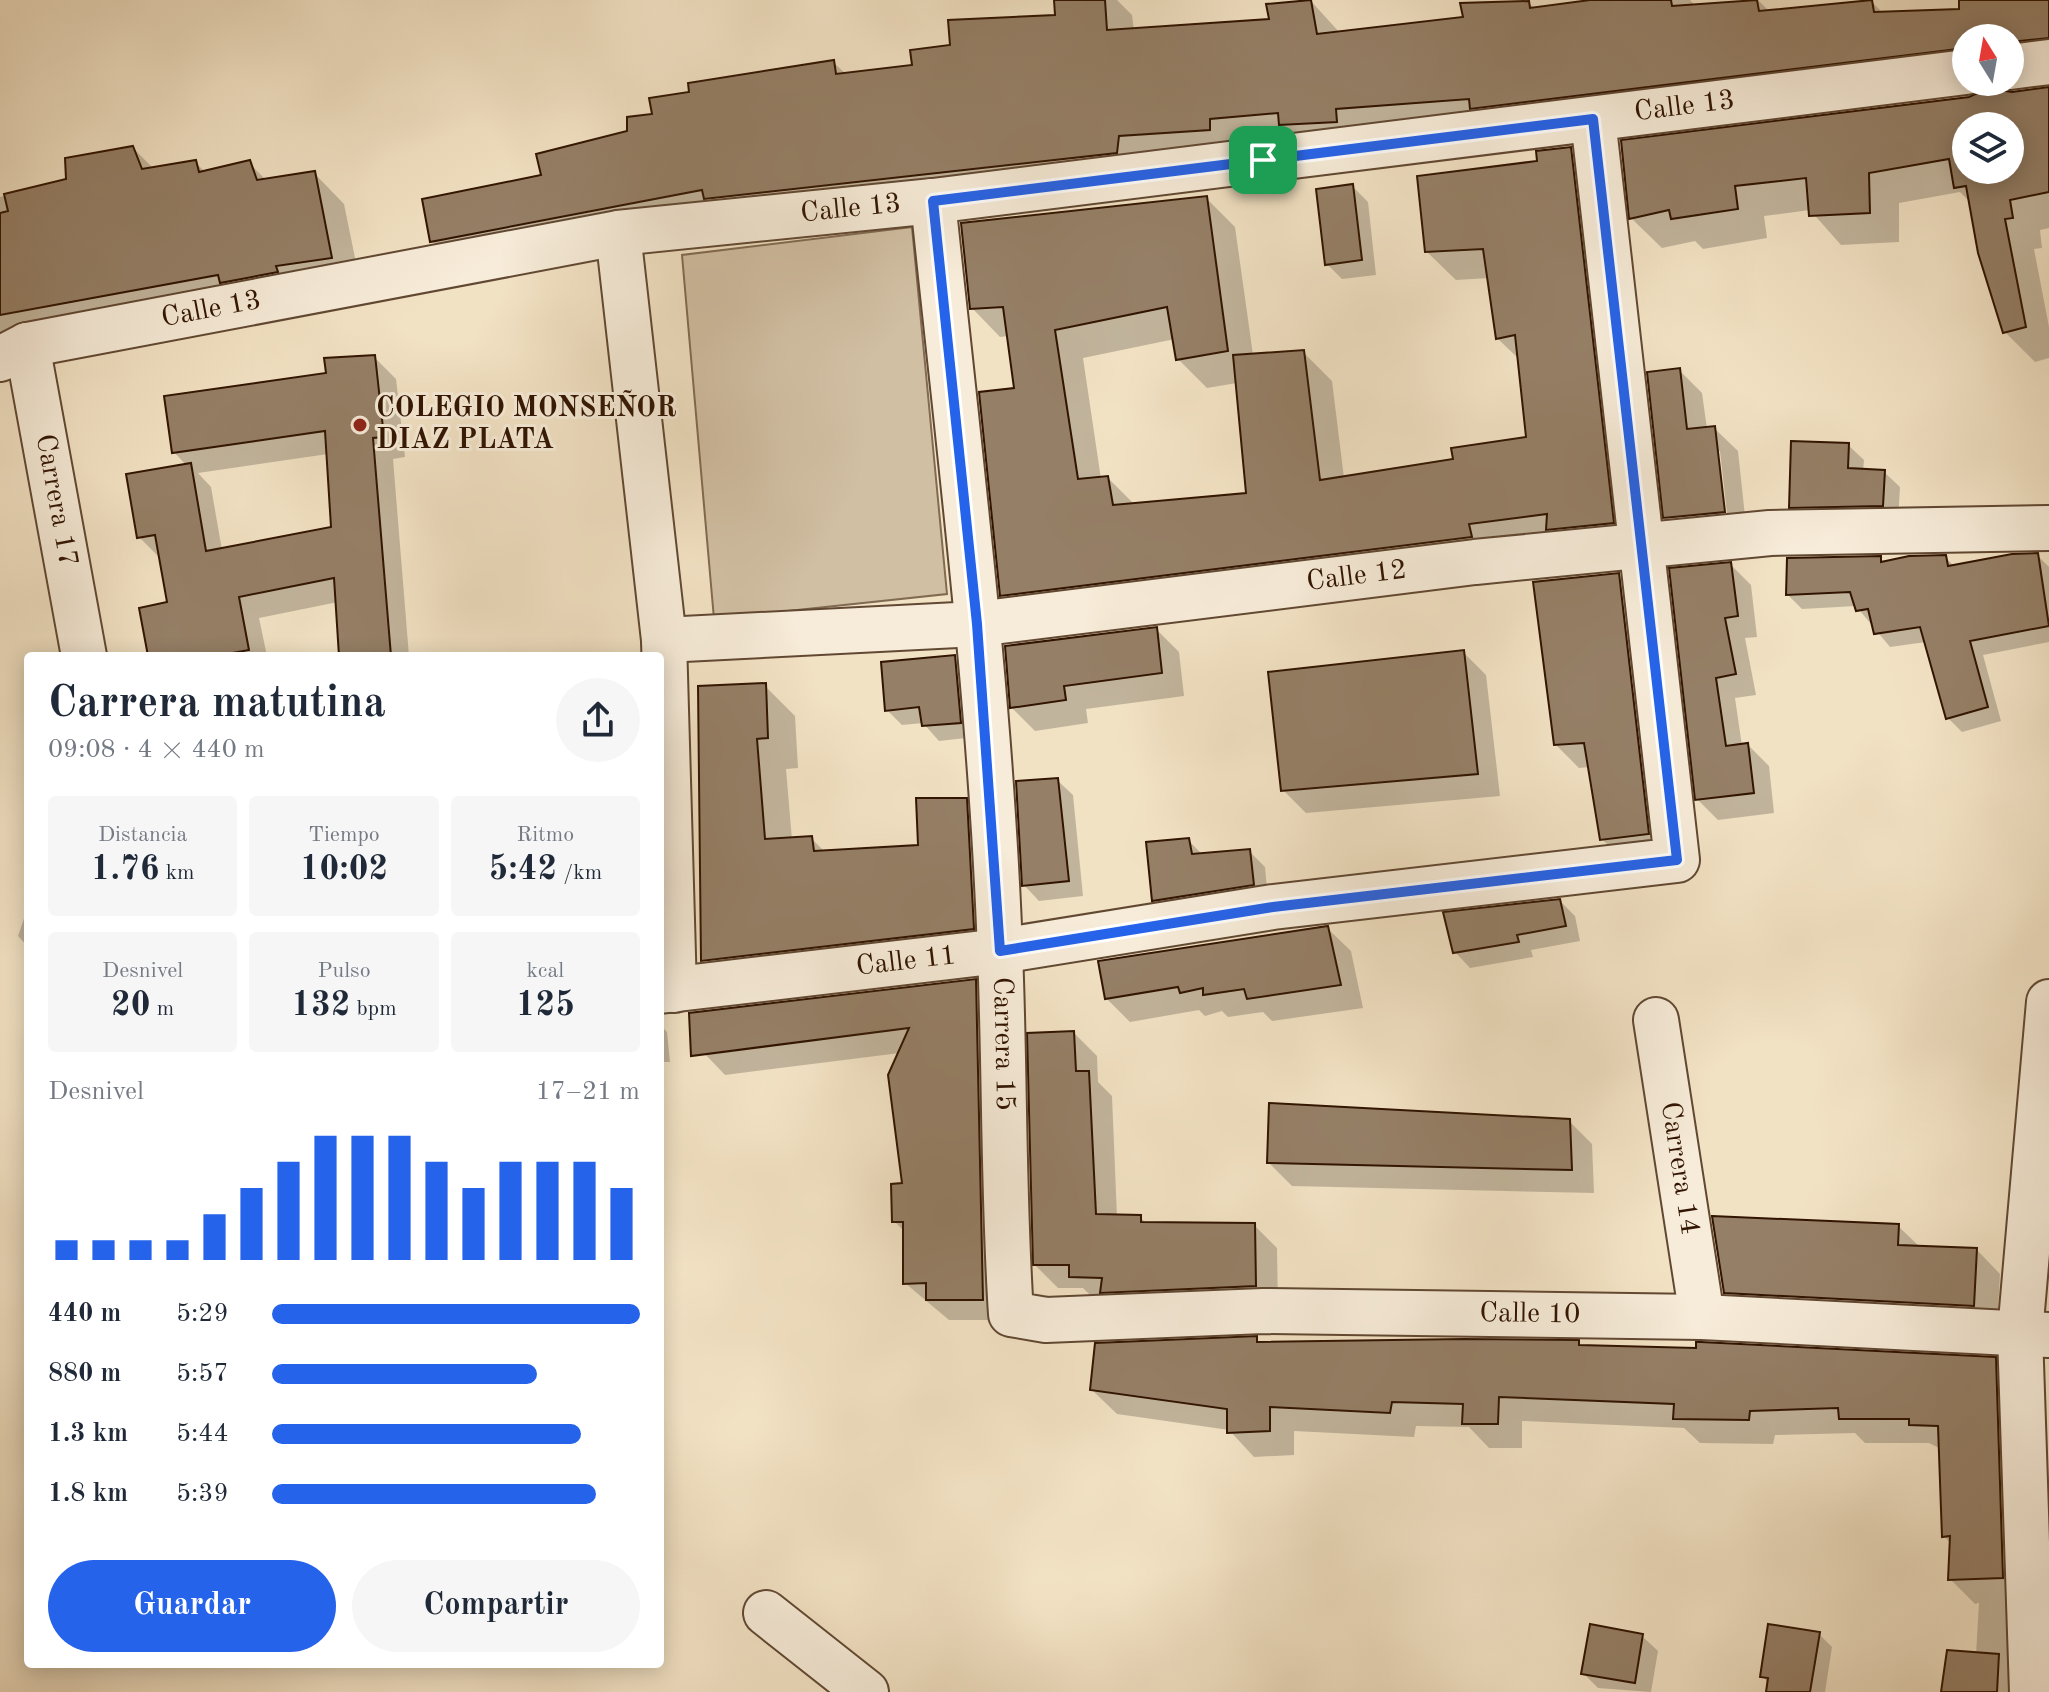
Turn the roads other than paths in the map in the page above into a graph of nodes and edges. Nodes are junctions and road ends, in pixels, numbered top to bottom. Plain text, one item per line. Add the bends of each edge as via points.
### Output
1 (2049, 62) edge
2 (2024, 65) edge
3 (1952, 74) edge
4 (1593, 119) junction
5 (933, 201) junction
6 (618, 233) junction
7 (14, 352) edge
8 (2049, 528) edge
9 (1639, 546) junction
10 (977, 624) junction
11 (664, 640) junction
12 (83, 652) edge
13 (1000, 951) junction
14 (667, 990) edge
15 (2048, 1002) edge
16 (1656, 1020) dead end
17 (1011, 1314) joint
18 (1702, 1317) junction
19 (2034, 1334) edge
20 (766, 1613) dead end
21 (866, 1692) edge
22 (2032, 1692) edge

1 - 2 street
3 - 4 street, Calle 13
4 - 5 street, Calle 13
4 - 9 street
5 - 6 street, Calle 13
5 - 10 street, Carrera 15
6 - 7 street, Calle 13
6 - 11 street
7 - 12 street, Carrera 17
8 - 9 street, Calle 12 via 1770,533
9 - 10 street, Calle 12
9 - 13 street, Calle 11 via 1677,860 1273,907
10 - 11 street, Calle 12
10 - 13 street, Carrera 15
11 - 14 street
13 - 14 street, Calle 11
13 - 17 street, Carrera 15 via 1003,1204
15 - 19 street
16 - 18 street, Carrera 14
17 - 18 street, Calle 10 via 1046,1320 1263,1311
18 - 19 street, Calle 10
19 - 22 street
20 - 21 street

